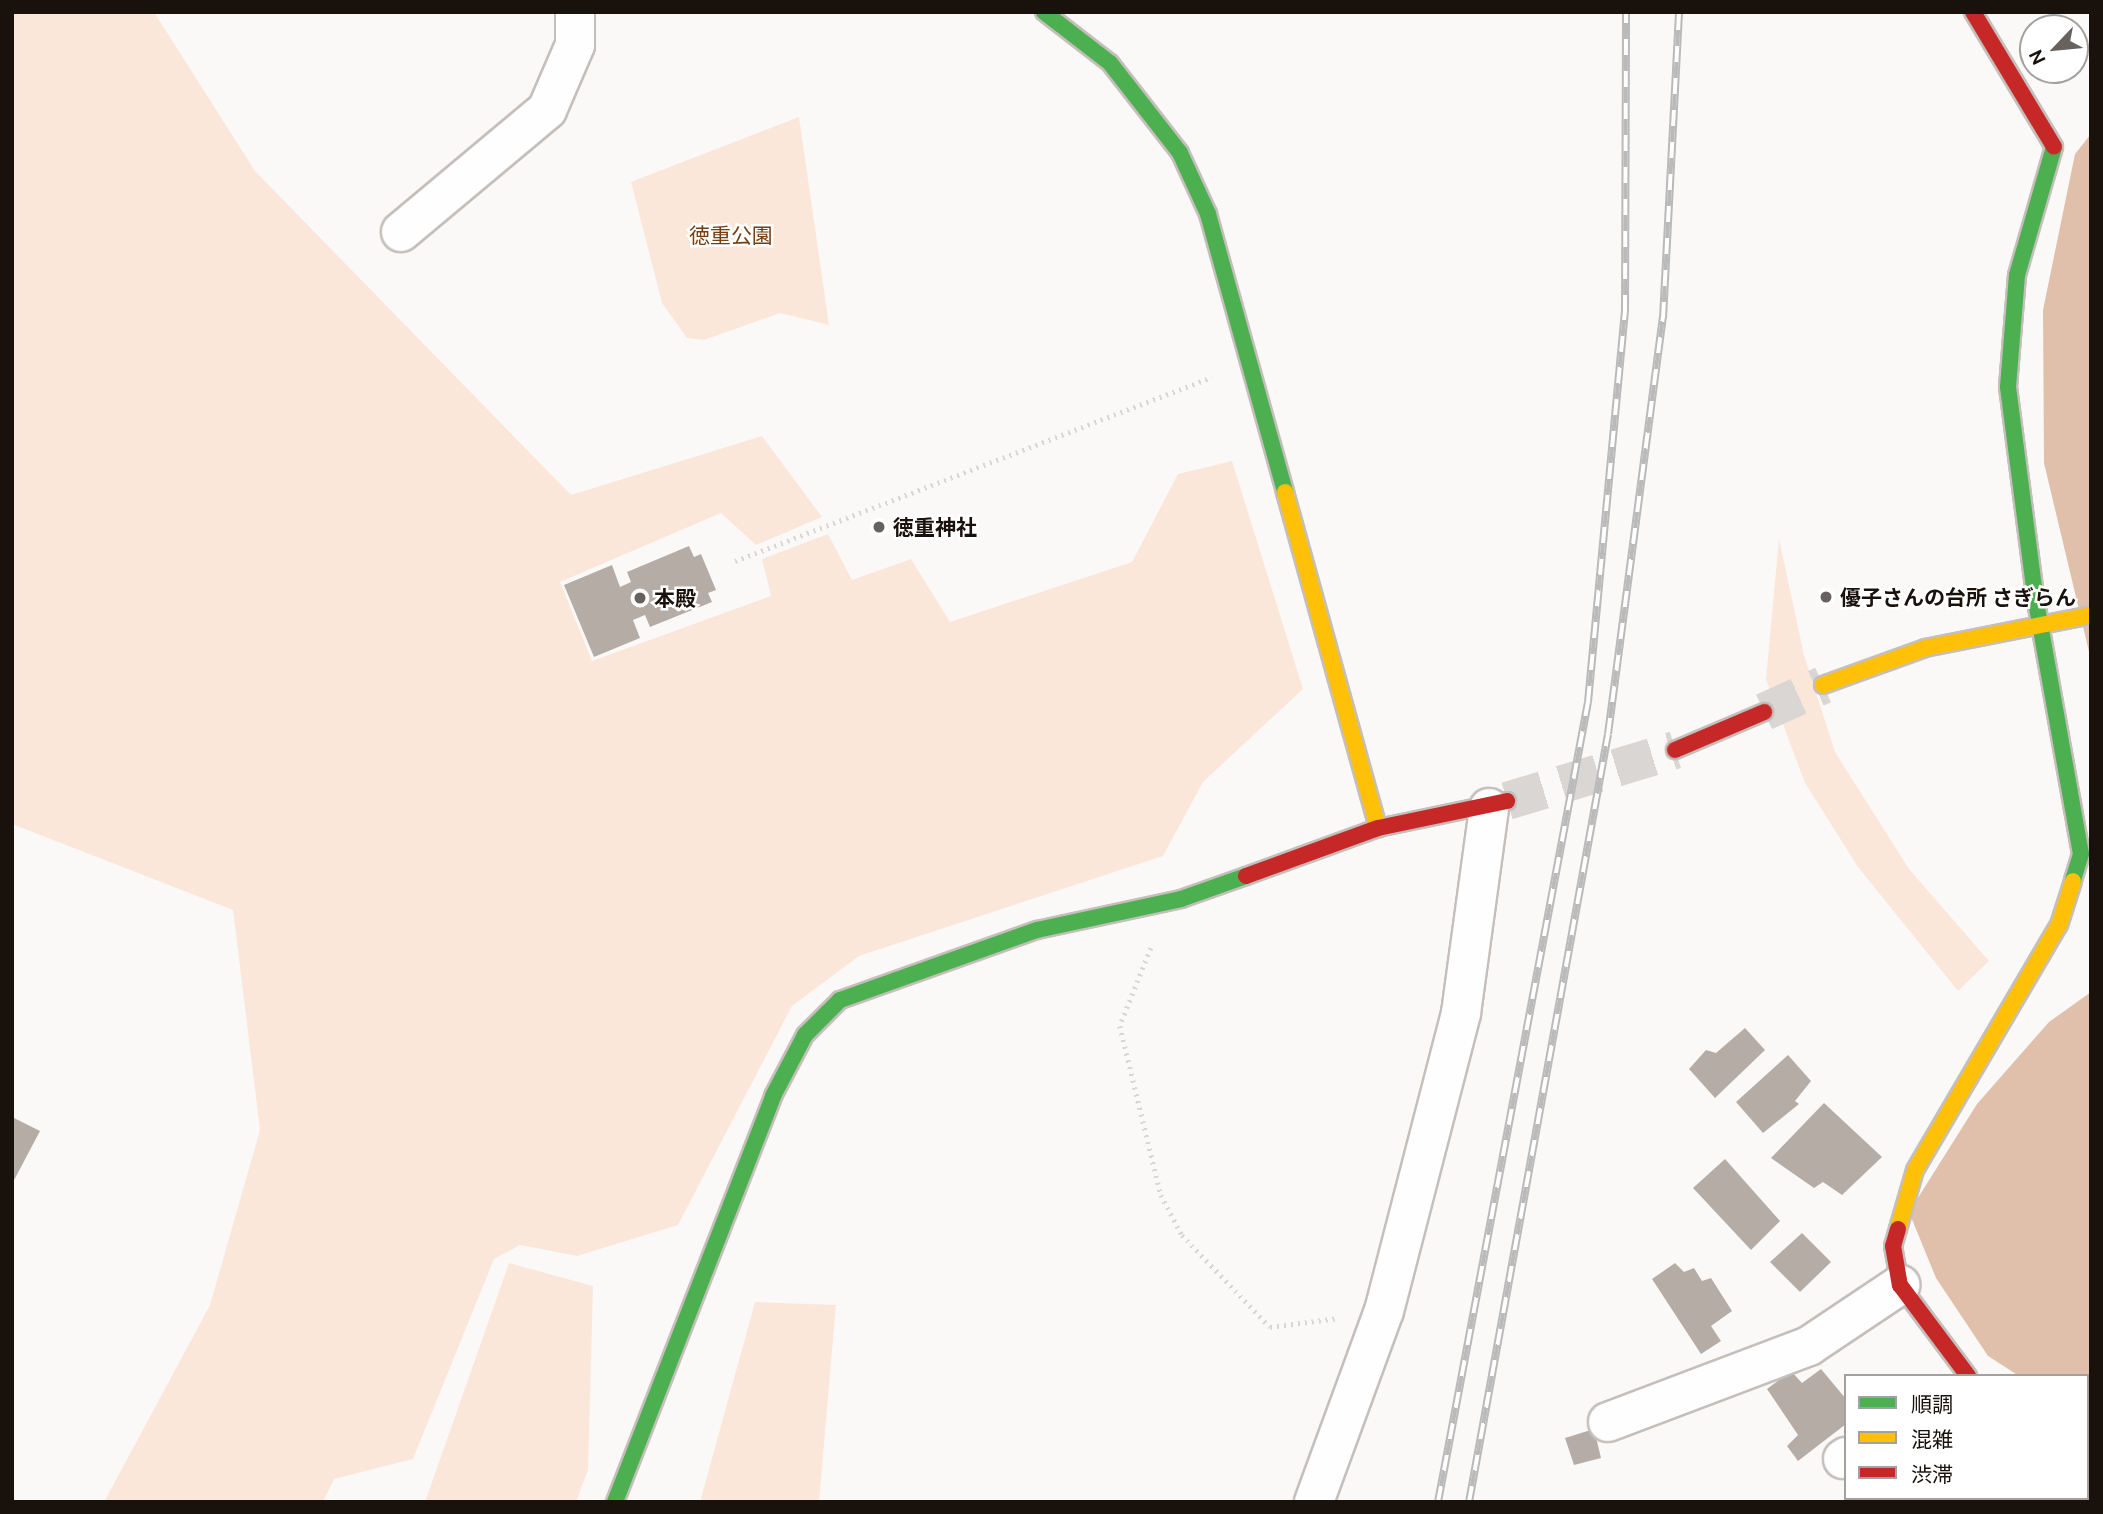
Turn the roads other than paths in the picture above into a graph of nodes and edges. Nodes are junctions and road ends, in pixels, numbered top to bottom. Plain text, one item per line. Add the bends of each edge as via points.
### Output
1 (575, 12) edge
2 (1044, 12) edge
3 (1973, 12) edge
4 (401, 232) dead end
5 (2091, 615) edge
6 (2040, 626) junction
7 (1823, 685) tunnel mouth
8 (1764, 712) tunnel mouth
9 (1675, 750) tunnel mouth
10 (1498, 804) joint
11 (1378, 828) junction
12 (1900, 1285) junction
13 (1960, 1373) edge
14 (1608, 1422) dead end
15 (615, 1502) edge
16 (1314, 1502) edge

1 - 4 street via 575,45 547,110
2 - 11 street via 1110,63 1180,153 1208,214
3 - 6 street via 2056,141 2017,275 2008,387
5 - 6 street
6 - 7 street via 1925,648
6 - 12 street via 2081,855 2059,926 1915,1170 1893,1246
8 - 9 street
10 - 11 street
10 - 16 street via 1461,1013 1384,1311
11 - 15 street via 1181,899 1037,930 919,968 840,1000 805,1035 773,1096
12 - 13 street
12 - 14 street via 1809,1346

